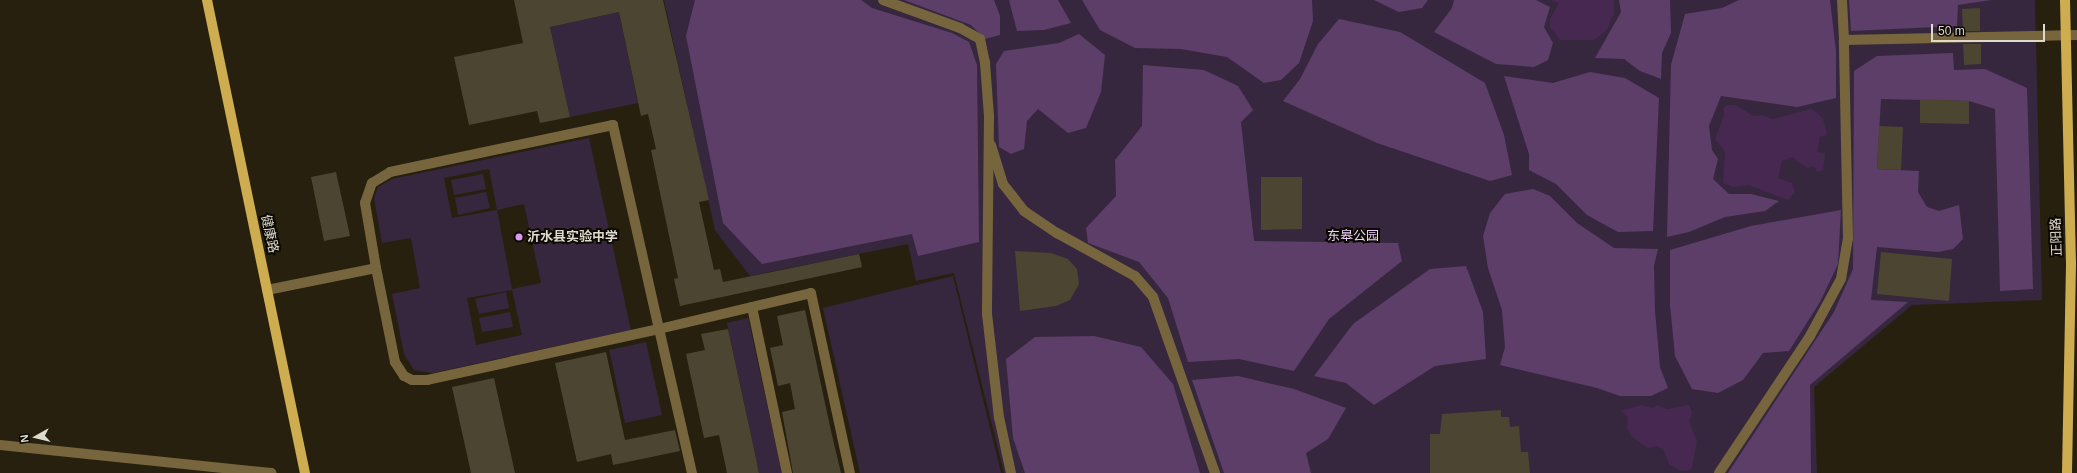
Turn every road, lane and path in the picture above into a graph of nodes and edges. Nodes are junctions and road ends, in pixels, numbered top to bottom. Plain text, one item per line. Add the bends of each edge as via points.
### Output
1 (207, 0) edge
2 (883, 0) edge
3 (1842, 0) edge
4 (2064, 0) edge
5 (2065, 35) junction
6 (2077, 35) edge
7 (1844, 40) junction
8 (988, 132) junction
9 (2073, 178) edge
10 (376, 268) junction
11 (267, 290) junction
12 (752, 307) junction
13 (659, 329) junction
14 (0, 445) edge
15 (272, 473) edge
16 (305, 473) edge
17 (692, 473) edge
18 (787, 473) edge
19 (850, 473) edge
20 (1011, 473) edge
21 (1215, 473) edge
22 (1719, 473) edge
23 (2067, 473) edge

1 - 11 main road, 健康路
2 - 8 street via 960,28 980,39 985,64
3 - 7 street
4 - 5 main road, 正阳路
5 - 6 street
5 - 7 street
5 - 9 main road, 正阳路
7 - 22 street via 1848,238 1841,278 1810,336
8 - 20 street via 987,314 999,417
8 - 21 street via 1003,184 1024,211 1057,233 1135,276 1153,297
9 - 23 main road, 正阳路
10 - 11 street
10 - 13 street via 394,362 404,376 412,380 428,380
10 - 13 street via 365,203 372,183 382,176 390,172 613,126
11 - 16 main road, 健康路
12 - 13 street
12 - 18 street
12 - 19 street via 811,293
13 - 17 street
14 - 15 street

